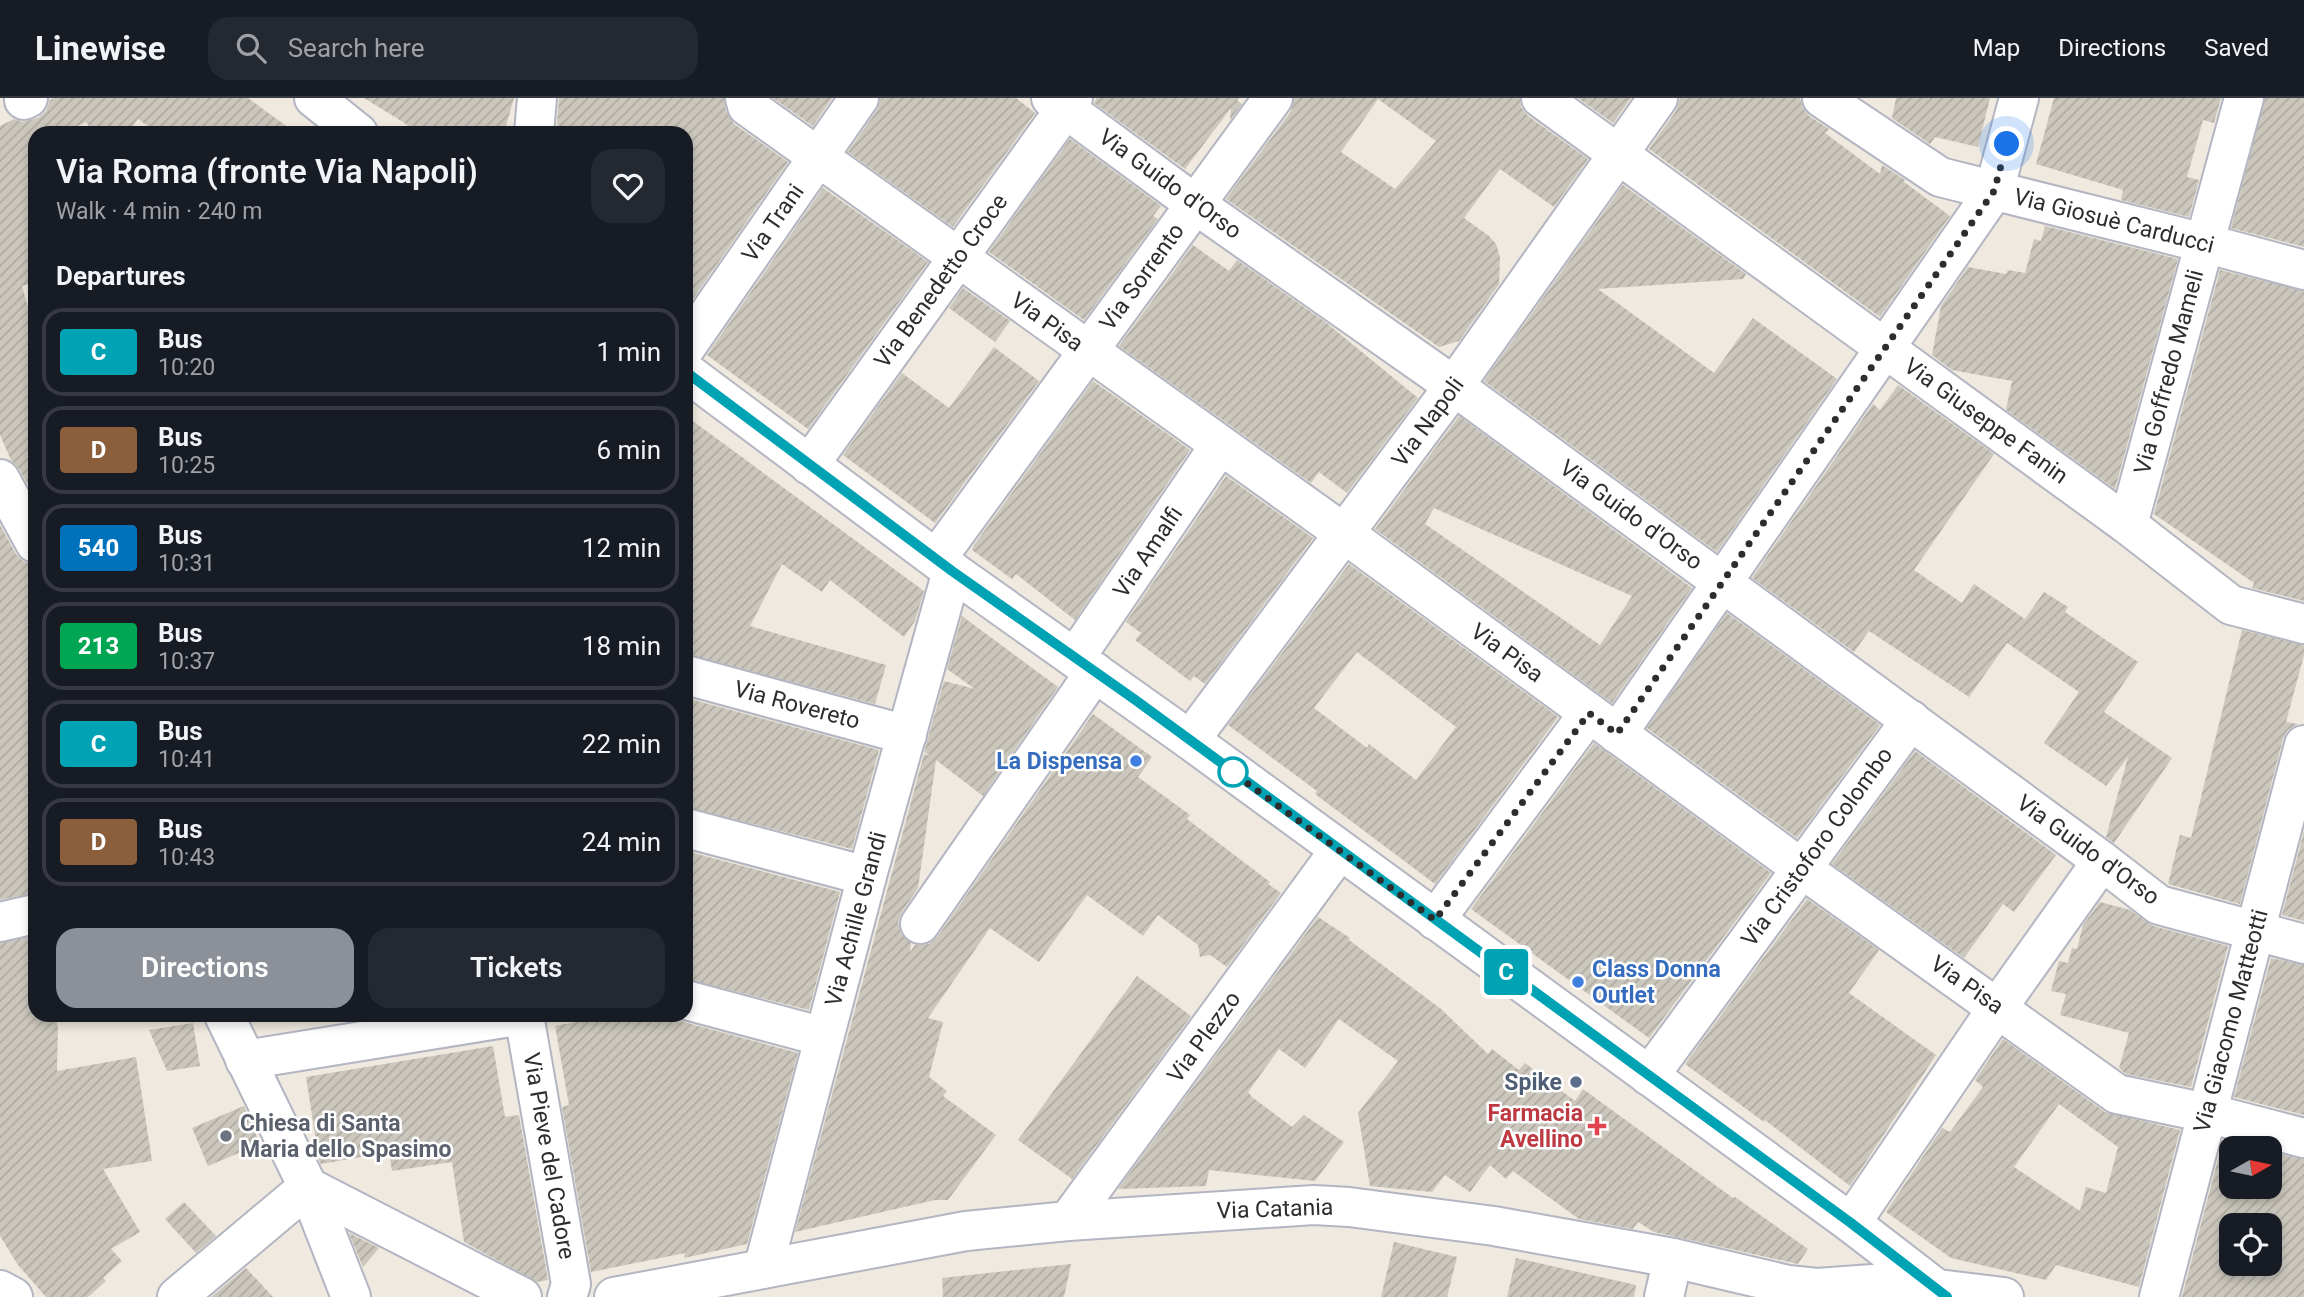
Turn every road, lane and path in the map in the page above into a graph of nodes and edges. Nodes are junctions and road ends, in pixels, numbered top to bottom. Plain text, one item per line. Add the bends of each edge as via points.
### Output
1 (537, 98) edge
2 (745, 98) edge
3 (859, 98) edge
4 (1273, 98) edge
5 (1541, 98) edge
6 (1658, 98) edge
7 (1822, 98) edge
8 (2019, 98) edge
9 (2245, 98) edge
10 (1063, 102) edge
11 (535, 126) edge
12 (1617, 155) junction
13 (819, 158) junction
14 (1994, 191) junction
15 (1195, 204) junction
16 (2204, 243) junction
17 (958, 256) junction
18 (2304, 270) edge
19 (693, 337) edge
20 (1884, 347) junction
21 (1087, 351) junction
22 (693, 377) edge
23 (1454, 386) junction
24 (1220, 445) junction
25 (810, 465) junction
26 (0, 479) edge
27 (2128, 525) junction
28 (28, 530) edge
29 (1345, 534) junction
30 (944, 565) junction
31 (1723, 582) junction
32 (2304, 624) edge
33 (1085, 665) junction
34 (693, 677) edge
35 (1911, 720) junction
36 (1603, 724) junction
37 (907, 735) junction
38 (1190, 740) junction
39 (2304, 745) edge
40 (693, 830) edge
41 (1339, 851) junction
42 (2102, 861) junction
43 (1801, 868) junction
44 (867, 876) junction
45 (28, 916) edge
46 (1435, 920) junction
47 (0, 922) edge
48 (920, 924) dead end
49 (2255, 931) junction
50 (2304, 944) edge
51 (693, 1002) edge
52 (1998, 1007) junction
53 (227, 1022) edge
54 (481, 1022) edge
55 (525, 1022) edge
56 (824, 1037) junction
57 (245, 1060) junction
58 (1649, 1076) junction
59 (2207, 1113) junction
60 (2304, 1138) edge
61 (308, 1187) junction
62 (1068, 1222) junction
63 (1851, 1223) junction
64 (1673, 1258) junction
65 (763, 1269) junction
66 (0, 1290) edge
67 (1940, 1292) edge
68 (13, 1297) edge
69 (177, 1297) edge
70 (351, 1297) edge
71 (522, 1297) edge
72 (567, 1297) edge
73 (614, 1297) edge
74 (1664, 1297) edge
75 (2004, 1297) edge
76 (2158, 1297) edge

1 - 11 street
2 - 13 street, Via Pisa via 747,106
3 - 13 street, Via Trani
4 - 15 street, Via Sorrento
5 - 12 street, Via Giuseppe Fanin
6 - 12 street, Via Napoli
7 - 14 street, Via Giosuè Carducci via 1940,177
8 - 14 street
9 - 16 street, Via Goffredo Mameli
10 - 15 street, Via Guido d'Orso
10 - 17 street, Via Benedetto Croce
12 - 20 street, Via Giuseppe Fanin
12 - 23 street, Via Napoli
13 - 17 street, Via Pisa
13 - 19 street, Via Trani
14 - 16 street, Via Giosuè Carducci
14 - 20 street
15 - 21 street, Via Sorrento
15 - 23 street, Via Guido d'Orso
16 - 18 street, Via Giosuè Carducci
16 - 27 street, Via Goffredo Mameli
17 - 21 street, Via Pisa
17 - 25 street, Via Benedetto Croce
20 - 27 street, Via Giuseppe Fanin
20 - 31 street
21 - 24 street, Via Pisa
21 - 30 street, Via Sorrento
22 - 25 street
23 - 29 street, Via Napoli
23 - 31 street, Via Guido d'Orso
24 - 29 street, Via Pisa
24 - 33 street, Via Amalfi
25 - 30 street
26 - 28 street
27 - 32 street, Via Giuseppe Fanin via 2231,605
29 - 36 street, Via Pisa
29 - 38 street, Via Napoli
30 - 33 street
30 - 37 street, Via Achille Grandi
31 - 35 street, Via Guido d'Orso
31 - 36 street
33 - 38 street
33 - 48 street, Via Amalfi
34 - 37 street, Via Rovereto
35 - 42 street, Via Guido d'Orso
35 - 43 street, Via Cristoforo Colombo
36 - 43 street, Via Pisa
36 - 46 street
37 - 44 street, Via Achille Grandi
38 - 41 street
39 - 49 street, Via Giacomo Matteotti
40 - 44 street
41 - 46 street
41 - 62 street, Via Plezzo
42 - 49 street, Via Guido d'Orso via 2159,905
42 - 52 street
43 - 52 street, Via Pisa
43 - 58 street, Via Cristoforo Colombo
44 - 56 street, Via Achille Grandi
45 - 47 street
46 - 58 street
49 - 50 street, Via Guido d'Orso
49 - 59 street, Via Giacomo Matteotti
51 - 56 street
52 - 59 street, Via Pisa via 2118,1094
52 - 63 street
53 - 57 street
54 - 57 street
55 - 72 street, Via Pieve del Cadore via 571,1284
56 - 65 street, Via Achille Grandi
57 - 61 street
58 - 63 street
59 - 60 street, Via Pisa
59 - 76 street, Via Giacomo Matteotti
61 - 69 street
61 - 70 street
61 - 71 street
62 - 64 street, Via Catania via 1314,1205 1349,1207 1494,1226
62 - 65 street, Via Catania via 966,1231
63 - 67 street
64 - 67 street, Via Catania via 1807,1287 1887,1283
64 - 74 street
65 - 73 street, Via Catania
66 - 68 street
67 - 75 street, Via Catania

